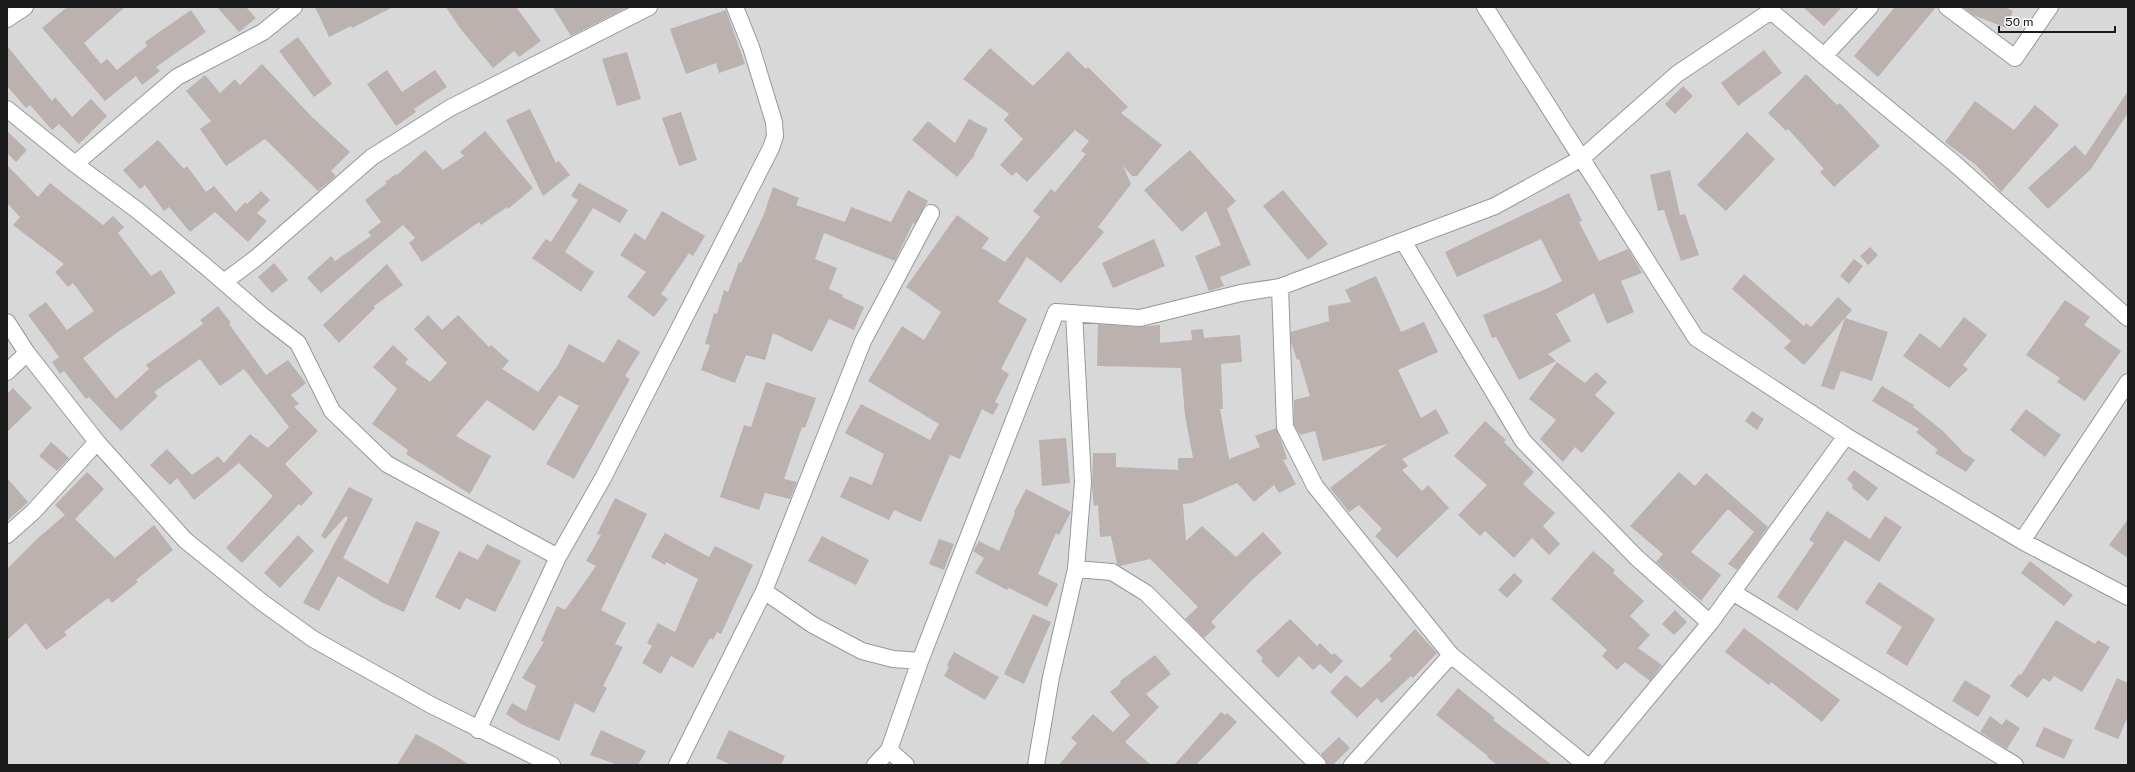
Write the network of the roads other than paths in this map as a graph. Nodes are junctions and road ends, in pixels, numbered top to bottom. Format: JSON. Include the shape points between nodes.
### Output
{"nodes":[{"id":1,"x":25,"y":7,"type":"edge"},
{"id":2,"x":294,"y":7,"type":"edge"},
{"id":3,"x":649,"y":7,"type":"edge"},
{"id":4,"x":735,"y":7,"type":"edge"},
{"id":5,"x":1485,"y":7,"type":"edge"},
{"id":6,"x":1870,"y":7,"type":"edge"},
{"id":7,"x":1947,"y":7,"type":"edge"},
{"id":8,"x":2050,"y":7,"type":"edge"},
{"id":9,"x":7,"y":19,"type":"edge"},
{"id":10,"x":1824,"y":56,"type":"junction"},
{"id":11,"x":7,"y":110,"type":"edge"},
{"id":12,"x":1582,"y":158,"type":"junction"},
{"id":13,"x":75,"y":164,"type":"junction"},
{"id":14,"x":931,"y":213,"type":"dead end"},
{"id":15,"x":1403,"y":241,"type":"junction"},
{"id":16,"x":224,"y":282,"type":"junction"},
{"id":17,"x":1280,"y":287,"type":"junction"},
{"id":18,"x":1074,"y":313,"type":"junction"},
{"id":19,"x":2128,"y":318,"type":"edge"},
{"id":20,"x":7,"y":322,"type":"edge"},
{"id":21,"x":27,"y":353,"type":"junction"},
{"id":22,"x":7,"y":372,"type":"edge"},
{"id":23,"x":2128,"y":382,"type":"edge"},
{"id":24,"x":1846,"y":436,"type":"junction"},
{"id":25,"x":97,"y":442,"type":"junction"},
{"id":26,"x":7,"y":535,"type":"edge"},
{"id":27,"x":2022,"y":541,"type":"junction"},
{"id":28,"x":558,"y":557,"type":"junction"},
{"id":29,"x":1076,"y":569,"type":"junction"},
{"id":30,"x":764,"y":591,"type":"junction"},
{"id":31,"x":1734,"y":593,"type":"junction"},
{"id":32,"x":2128,"y":597,"type":"edge"},
{"id":33,"x":1710,"y":623,"type":"junction"},
{"id":34,"x":1451,"y":655,"type":"junction"},
{"id":35,"x":920,"y":661,"type":"junction"},
{"id":36,"x":478,"y":730,"type":"junction"},
{"id":37,"x":889,"y":750,"type":"junction"},
{"id":38,"x":552,"y":765,"type":"edge"},
{"id":39,"x":677,"y":765,"type":"edge"},
{"id":40,"x":875,"y":765,"type":"edge"},
{"id":41,"x":906,"y":765,"type":"edge"},
{"id":42,"x":1036,"y":765,"type":"edge"},
{"id":43,"x":1318,"y":765,"type":"edge"},
{"id":44,"x":1352,"y":765,"type":"edge"},
{"id":45,"x":1586,"y":765,"type":"edge"},
{"id":46,"x":1592,"y":765,"type":"edge"},
{"id":47,"x":2015,"y":765,"type":"edge"}],
"edges":[{"from":1,"to":9,"type":"street"},
{"from":2,"to":13,"type":"street","via":[[263,32],[177,77]]},
{"from":3,"to":16,"type":"street","via":[[450,108],[372,157],[256,258]]},
{"from":4,"to":28,"type":"street","via":[[751,47],[774,122],[775,136],[603,478]]},
{"from":5,"to":12,"type":"street"},
{"from":6,"to":10,"type":"street"},
{"from":7,"to":8,"type":"street","via":[[2014,58]]},
{"from":10,"to":12,"type":"street","via":[[1771,11],[1677,74]]},
{"from":10,"to":19,"type":"street","via":[[1954,164]]},
{"from":11,"to":13,"type":"street"},
{"from":12,"to":15,"type":"street","via":[[1496,206]]},
{"from":12,"to":24,"type":"street","via":[[1696,338]]},
{"from":13,"to":16,"type":"street","via":[[137,210]]},
{"from":14,"to":30,"type":"street","via":[[863,341]]},
{"from":15,"to":17,"type":"street"},
{"from":15,"to":33,"type":"street","via":[[1523,441],[1637,558]]},
{"from":16,"to":28,"type":"street","via":[[298,343],[332,411],[387,464]]},
{"from":17,"to":18,"type":"street","via":[[1241,293],[1140,318]]},
{"from":17,"to":34,"type":"street","via":[[1285,427],[1315,486]]},
{"from":18,"to":29,"type":"street","via":[[1083,482]]},
{"from":18,"to":35,"type":"street","via":[[1056,312]]},
{"from":20,"to":21,"type":"street"},
{"from":21,"to":22,"type":"street"},
{"from":21,"to":25,"type":"street"},
{"from":23,"to":27,"type":"street"},
{"from":24,"to":27,"type":"street"},
{"from":24,"to":31,"type":"street"},
{"from":25,"to":26,"type":"street","via":[[33,512]]},
{"from":25,"to":36,"type":"street","via":[[185,540],[262,603],[313,639]]},
{"from":27,"to":32,"type":"street"},
{"from":28,"to":36,"type":"street"},
{"from":29,"to":42,"type":"street"},
{"from":29,"to":43,"type":"street","via":[[1112,572],[1146,593]]},
{"from":30,"to":35,"type":"street","via":[[813,625],[862,651],[893,659]]},
{"from":30,"to":39,"type":"street"},
{"from":31,"to":33,"type":"street"},
{"from":31,"to":47,"type":"street"},
{"from":33,"to":46,"type":"street"},
{"from":34,"to":44,"type":"street"},
{"from":34,"to":45,"type":"street"},
{"from":35,"to":37,"type":"street"},
{"from":36,"to":38,"type":"street"},
{"from":37,"to":40,"type":"street"},
{"from":37,"to":41,"type":"street"}]}
